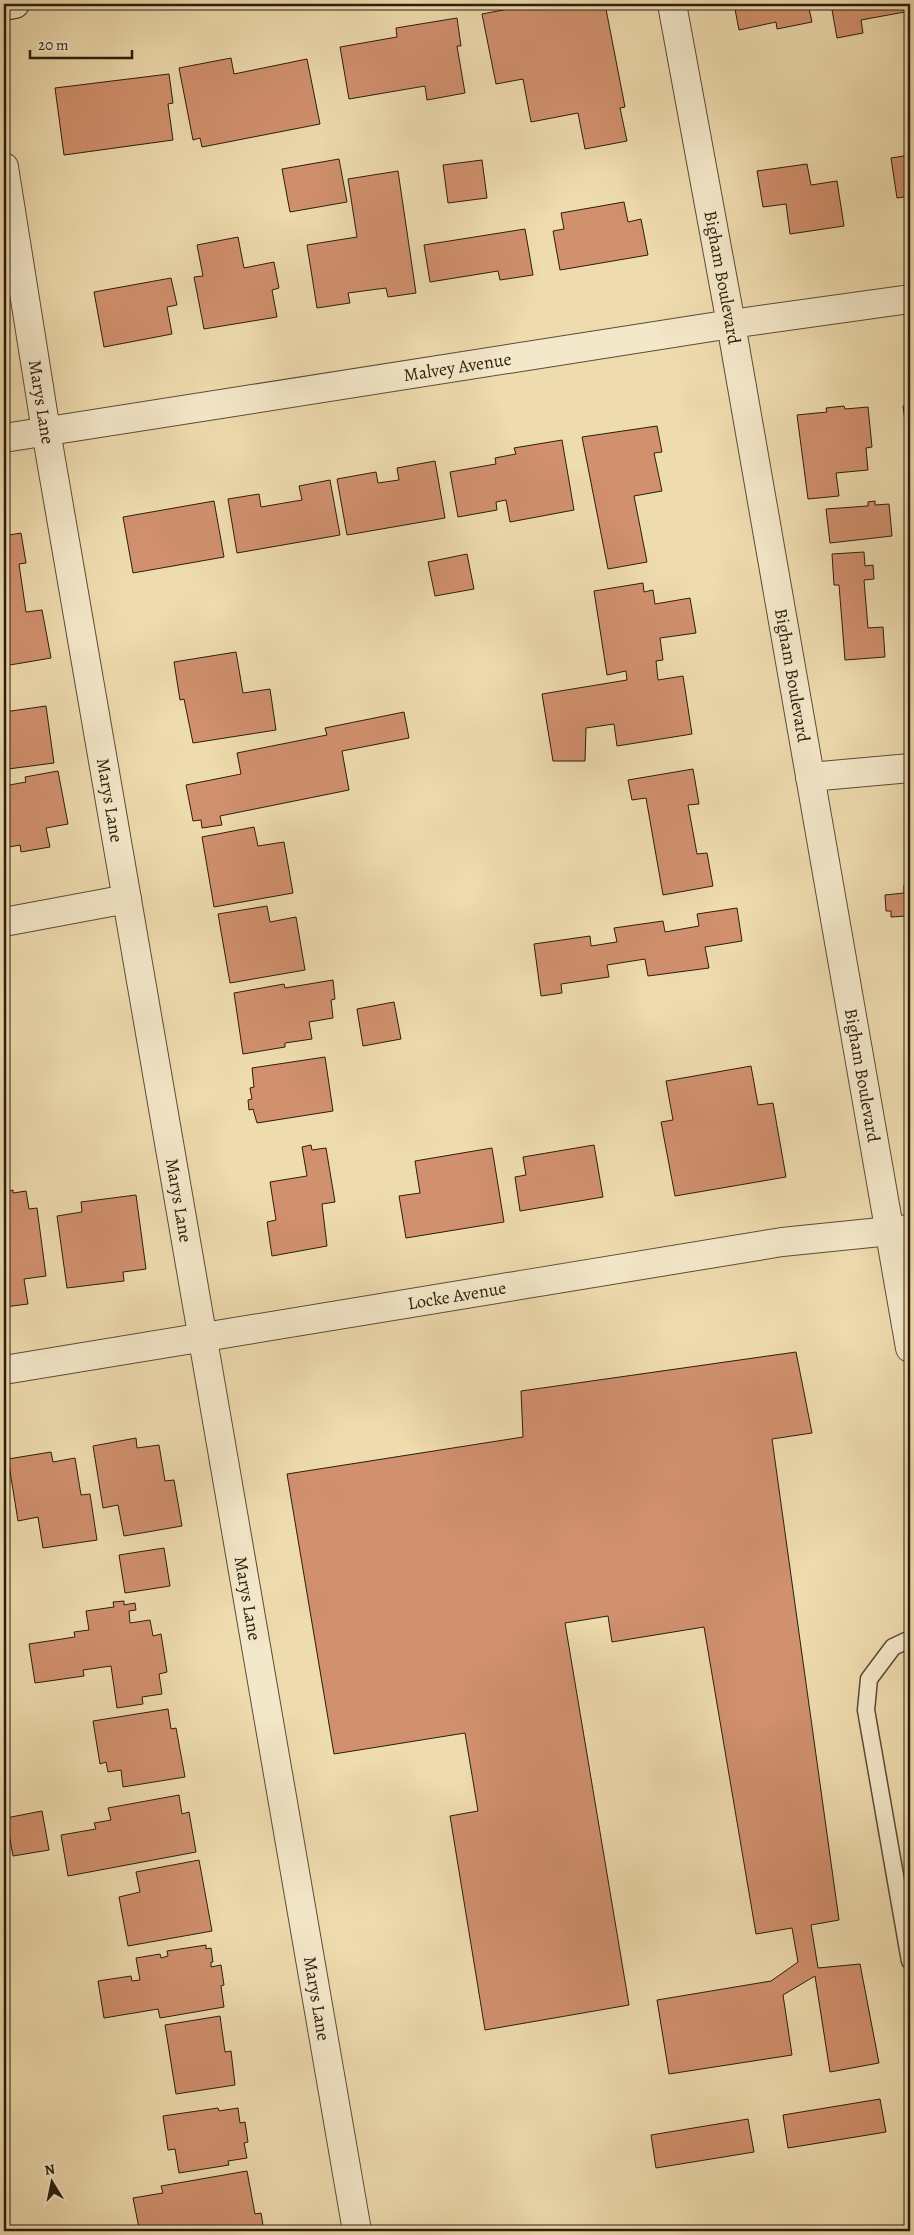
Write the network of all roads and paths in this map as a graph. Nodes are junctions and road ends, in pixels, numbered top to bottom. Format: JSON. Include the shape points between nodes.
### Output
{"nodes":[{"id":1,"x":15,"y":4,"type":"edge"},
{"id":2,"x":672,"y":4,"type":"edge"},
{"id":3,"x":4,"y":6,"type":"edge"},
{"id":4,"x":4,"y":167,"type":"edge"},
{"id":5,"x":910,"y":299,"type":"edge"},
{"id":6,"x":731,"y":324,"type":"junction"},
{"id":7,"x":46,"y":431,"type":"junction"},
{"id":8,"x":4,"y":438,"type":"edge"},
{"id":9,"x":910,"y":768,"type":"edge"},
{"id":10,"x":810,"y":777,"type":"junction"},
{"id":11,"x":127,"y":899,"type":"junction"},
{"id":12,"x":4,"y":922,"type":"edge"},
{"id":13,"x":900,"y":1230,"type":"edge"},
{"id":14,"x":203,"y":1336,"type":"junction"},
{"id":15,"x":910,"y":1348,"type":"edge"},
{"id":16,"x":4,"y":1370,"type":"edge"},
{"id":17,"x":910,"y":1639,"type":"edge"},
{"id":18,"x":910,"y":1961,"type":"edge"},
{"id":19,"x":357,"y":2231,"type":"edge"}],
"edges":[{"from":1,"to":3,"type":"street"},
{"from":2,"to":6,"type":"street","name":"Bigham Boulevard"},
{"from":4,"to":7,"type":"street","name":"Marys Lane"},
{"from":5,"to":6,"type":"street","name":"Malvey Avenue"},
{"from":6,"to":7,"type":"street","name":"Malvey Avenue"},
{"from":6,"to":10,"type":"street","name":"Bigham Boulevard"},
{"from":7,"to":8,"type":"street","name":"Malvey Avenue"},
{"from":7,"to":11,"type":"street","name":"Marys Lane"},
{"from":9,"to":10,"type":"street"},
{"from":10,"to":13,"type":"street","name":"Bigham Boulevard"},
{"from":11,"to":12,"type":"street"},
{"from":11,"to":14,"type":"street","name":"Marys Lane"},
{"from":13,"to":14,"type":"street","name":"Locke Avenue","via":[[782,1242]]},
{"from":13,"to":15,"type":"street","name":"Bigham Boulevard"},
{"from":14,"to":16,"type":"street","name":"Locke Avenue"},
{"from":14,"to":19,"type":"street","name":"Marys Lane"},
{"from":17,"to":18,"type":"lane","via":[[893,1647],[869,1679],[866,1710]]}]}
